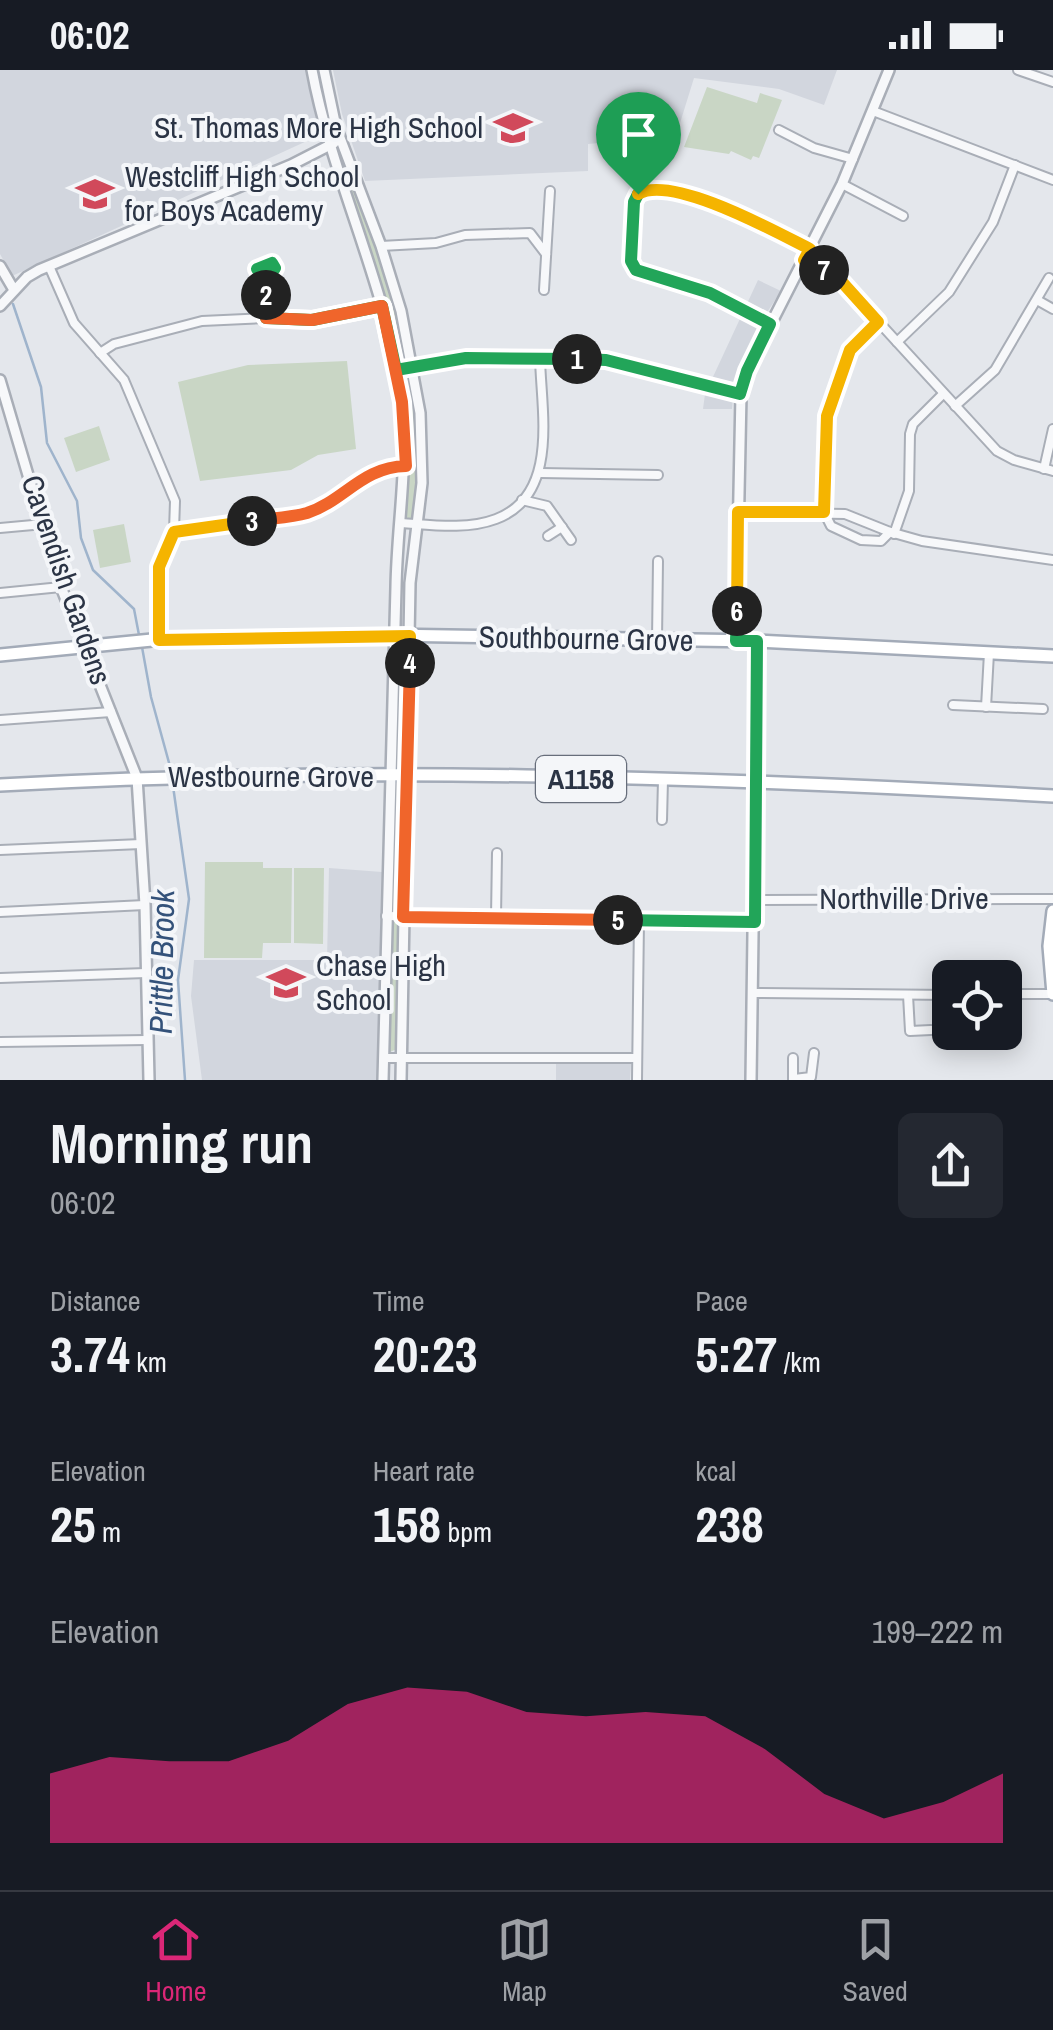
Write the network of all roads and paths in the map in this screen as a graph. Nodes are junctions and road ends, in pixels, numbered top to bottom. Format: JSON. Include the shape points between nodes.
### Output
{"nodes":[{"id":1,"x":312,"y":70,"type":"edge"},
{"id":2,"x":324,"y":70,"type":"edge"},
{"id":3,"x":888,"y":70,"type":"edge"},
{"id":4,"x":1018,"y":70,"type":"edge"},
{"id":5,"x":1053,"y":82,"type":"edge"},
{"id":6,"x":873,"y":111,"type":"junction"},
{"id":7,"x":779,"y":130,"type":"dead end"},
{"id":8,"x":341,"y":140,"type":"junction"},
{"id":9,"x":329,"y":146,"type":"junction"},
{"id":10,"x":853,"y":159,"type":"junction"},
{"id":11,"x":1015,"y":165,"type":"junction"},
{"id":12,"x":1053,"y":180,"type":"edge"},
{"id":13,"x":842,"y":184,"type":"junction"},
{"id":14,"x":550,"y":191,"type":"dead end"},
{"id":15,"x":903,"y":216,"type":"dead end"},
{"id":16,"x":548,"y":217,"type":"junction"},
{"id":17,"x":530,"y":233,"type":"junction"},
{"id":18,"x":382,"y":246,"type":"junction"},
{"id":19,"x":810,"y":249,"type":"junction"},
{"id":20,"x":546,"y":254,"type":"junction"},
{"id":21,"x":804,"y":260,"type":"junction"},
{"id":22,"x":0,"y":266,"type":"edge"},
{"id":23,"x":49,"y":266,"type":"junction"},
{"id":24,"x":1049,"y":278,"type":"dead end"},
{"id":25,"x":266,"y":281,"type":"dead end"},
{"id":26,"x":14,"y":290,"type":"junction"},
{"id":27,"x":544,"y":290,"type":"dead end"},
{"id":28,"x":1037,"y":300,"type":"junction"},
{"id":29,"x":0,"y":306,"type":"edge"},
{"id":30,"x":382,"y":306,"type":"junction"},
{"id":31,"x":1053,"y":309,"type":"edge"},
{"id":32,"x":266,"y":318,"type":"junction"},
{"id":33,"x":878,"y":322,"type":"junction"},
{"id":34,"x":770,"y":324,"type":"junction"},
{"id":35,"x":897,"y":342,"type":"junction"},
{"id":36,"x":100,"y":353,"type":"junction"},
{"id":37,"x":540,"y":358,"type":"junction"},
{"id":38,"x":413,"y":366,"type":"junction"},
{"id":39,"x":396,"y":370,"type":"junction"},
{"id":40,"x":0,"y":380,"type":"edge"},
{"id":41,"x":2,"y":394,"type":"edge"},
{"id":42,"x":740,"y":394,"type":"junction"},
{"id":43,"x":944,"y":394,"type":"junction"},
{"id":44,"x":955,"y":406,"type":"junction"},
{"id":45,"x":1053,"y":429,"type":"edge"},
{"id":46,"x":406,"y":466,"type":"junction"},
{"id":47,"x":1048,"y":470,"type":"edge"},
{"id":48,"x":540,"y":473,"type":"junction"},
{"id":49,"x":658,"y":475,"type":"dead end"},
{"id":50,"x":522,"y":500,"type":"junction"},
{"id":51,"x":738,"y":512,"type":"junction"},
{"id":52,"x":824,"y":512,"type":"junction"},
{"id":53,"x":402,"y":523,"type":"junction"},
{"id":54,"x":44,"y":524,"type":"junction"},
{"id":55,"x":418,"y":524,"type":"junction"},
{"id":56,"x":562,"y":527,"type":"junction"},
{"id":57,"x":0,"y":528,"type":"edge"},
{"id":58,"x":174,"y":532,"type":"junction"},
{"id":59,"x":892,"y":533,"type":"junction"},
{"id":60,"x":548,"y":536,"type":"dead end"},
{"id":61,"x":570,"y":540,"type":"dead end"},
{"id":62,"x":1053,"y":560,"type":"edge"},
{"id":63,"x":658,"y":561,"type":"dead end"},
{"id":64,"x":61,"y":587,"type":"junction"},
{"id":65,"x":0,"y":593,"type":"edge"},
{"id":66,"x":405,"y":636,"type":"junction"},
{"id":67,"x":657,"y":640,"type":"junction"},
{"id":68,"x":148,"y":641,"type":"junction"},
{"id":69,"x":736,"y":641,"type":"junction"},
{"id":70,"x":757,"y":641,"type":"junction"},
{"id":71,"x":85,"y":646,"type":"junction"},
{"id":72,"x":989,"y":653,"type":"junction"},
{"id":73,"x":0,"y":655,"type":"edge"},
{"id":74,"x":1053,"y":656,"type":"edge"},
{"id":75,"x":954,"y":705,"type":"dead end"},
{"id":76,"x":986,"y":706,"type":"junction"},
{"id":77,"x":1043,"y":709,"type":"dead end"},
{"id":78,"x":112,"y":712,"type":"junction"},
{"id":79,"x":0,"y":720,"type":"edge"},
{"id":80,"x":397,"y":776,"type":"junction"},
{"id":81,"x":137,"y":778,"type":"junction"},
{"id":82,"x":663,"y":780,"type":"junction"},
{"id":83,"x":755,"y":782,"type":"junction"},
{"id":84,"x":0,"y":785,"type":"edge"},
{"id":85,"x":1053,"y":796,"type":"edge"},
{"id":86,"x":662,"y":820,"type":"dead end"},
{"id":87,"x":141,"y":844,"type":"junction"},
{"id":88,"x":0,"y":850,"type":"edge"},
{"id":89,"x":497,"y":852,"type":"dead end"},
{"id":90,"x":1053,"y":899,"type":"edge"},
{"id":91,"x":756,"y":900,"type":"junction"},
{"id":92,"x":145,"y":905,"type":"junction"},
{"id":93,"x":1053,"y":911,"type":"edge"},
{"id":94,"x":0,"y":912,"type":"edge"},
{"id":95,"x":386,"y":916,"type":"junction"},
{"id":96,"x":403,"y":917,"type":"junction"},
{"id":97,"x":496,"y":917,"type":"junction"},
{"id":98,"x":639,"y":920,"type":"junction"},
{"id":99,"x":755,"y":922,"type":"junction"},
{"id":100,"x":146,"y":974,"type":"junction"},
{"id":101,"x":0,"y":978,"type":"edge"},
{"id":102,"x":754,"y":992,"type":"junction"},
{"id":103,"x":1022,"y":994,"type":"edge"},
{"id":104,"x":1053,"y":994,"type":"edge"},
{"id":105,"x":908,"y":995,"type":"junction"},
{"id":106,"x":932,"y":995,"type":"edge"},
{"id":107,"x":931,"y":1030,"type":"dead end"},
{"id":108,"x":147,"y":1040,"type":"junction"},
{"id":109,"x":0,"y":1042,"type":"edge"},
{"id":110,"x":814,"y":1053,"type":"dead end"},
{"id":111,"x":384,"y":1058,"type":"junction"},
{"id":112,"x":402,"y":1058,"type":"junction"},
{"id":113,"x":637,"y":1058,"type":"junction"},
{"id":114,"x":793,"y":1058,"type":"dead end"},
{"id":115,"x":149,"y":1080,"type":"edge"},
{"id":116,"x":383,"y":1080,"type":"edge"},
{"id":117,"x":401,"y":1080,"type":"edge"},
{"id":118,"x":637,"y":1080,"type":"edge"},
{"id":119,"x":751,"y":1080,"type":"edge"},
{"id":120,"x":794,"y":1080,"type":"edge"}],
"edges":[{"from":1,"to":9,"type":"street"},
{"from":2,"to":8,"type":"street"},
{"from":3,"to":6,"type":"street"},
{"from":4,"to":5,"type":"street"},
{"from":6,"to":10,"type":"street"},
{"from":6,"to":11,"type":"street"},
{"from":7,"to":10,"type":"street"},
{"from":8,"to":9,"type":"street"},
{"from":8,"to":18,"type":"street"},
{"from":9,"to":23,"type":"street"},
{"from":9,"to":30,"type":"street"},
{"from":10,"to":13,"type":"street"},
{"from":11,"to":12,"type":"street"},
{"from":11,"to":35,"type":"street","via":[[994,222],[949,292]]},
{"from":13,"to":15,"type":"street"},
{"from":13,"to":19,"type":"street"},
{"from":14,"to":16,"type":"street"},
{"from":16,"to":17,"type":"street"},
{"from":16,"to":20,"type":"street"},
{"from":17,"to":18,"type":"street"},
{"from":17,"to":20,"type":"street"},
{"from":18,"to":38,"type":"street"},
{"from":19,"to":21,"type":"street"},
{"from":19,"to":34,"type":"street","via":[[722,206],[664,190],[636,197],[636,270],[710,293]]},
{"from":20,"to":27,"type":"street"},
{"from":21,"to":33,"type":"street","via":[[842,282]]},
{"from":21,"to":34,"type":"street"},
{"from":22,"to":26,"type":"street"},
{"from":23,"to":26,"type":"street"},
{"from":23,"to":36,"type":"street","via":[[74,323]]},
{"from":24,"to":28,"type":"street"},
{"from":25,"to":32,"type":"street"},
{"from":26,"to":29,"type":"street"},
{"from":28,"to":31,"type":"street"},
{"from":28,"to":44,"type":"street","via":[[994,370]]},
{"from":30,"to":32,"type":"street","via":[[312,320]]},
{"from":30,"to":39,"type":"street"},
{"from":32,"to":36,"type":"street","via":[[202,321]]},
{"from":33,"to":35,"type":"street"},
{"from":33,"to":52,"type":"street","via":[[850,350],[827,416]]},
{"from":34,"to":42,"type":"street"},
{"from":35,"to":43,"type":"street"},
{"from":36,"to":58,"type":"street","via":[[124,380],[175,500]]},
{"from":37,"to":38,"type":"street"},
{"from":37,"to":42,"type":"street","via":[[606,360]]},
{"from":37,"to":48,"type":"street"},
{"from":38,"to":39,"type":"street"},
{"from":38,"to":55,"type":"street","via":[[422,453]]},
{"from":39,"to":46,"type":"street"},
{"from":40,"to":41,"type":"street","name":"Cavendish Gardens"},
{"from":41,"to":54,"type":"street","name":"Cavendish Gardens"},
{"from":42,"to":51,"type":"street"},
{"from":43,"to":44,"type":"street"},
{"from":43,"to":59,"type":"street","via":[[913,424],[909,491]]},
{"from":44,"to":47,"type":"street","via":[[998,451]]},
{"from":45,"to":47,"type":"street"},
{"from":46,"to":53,"type":"street"},
{"from":46,"to":58,"type":"street","via":[[359,479],[305,514]]},
{"from":48,"to":49,"type":"street"},
{"from":48,"to":50,"type":"street"},
{"from":50,"to":55,"type":"street","via":[[495,520]]},
{"from":50,"to":56,"type":"street","via":[[548,506]]},
{"from":51,"to":52,"type":"street"},
{"from":51,"to":69,"type":"street"},
{"from":52,"to":59,"type":"street"},
{"from":52,"to":59,"type":"street","via":[[831,526],[861,540],[881,542]]},
{"from":53,"to":55,"type":"street"},
{"from":53,"to":66,"type":"street","via":[[396,582]]},
{"from":54,"to":57,"type":"street"},
{"from":54,"to":64,"type":"street","name":"Cavendish Gardens"},
{"from":55,"to":66,"type":"street"},
{"from":56,"to":60,"type":"street"},
{"from":56,"to":61,"type":"street"},
{"from":58,"to":68,"type":"street","via":[[159,567]]},
{"from":59,"to":62,"type":"street"},
{"from":63,"to":67,"type":"street"},
{"from":64,"to":65,"type":"street"},
{"from":64,"to":71,"type":"street","name":"Cavendish Gardens"},
{"from":66,"to":67,"type":"main road","name":"Southbourne Grove"},
{"from":66,"to":68,"type":"main road","name":"Southbourne Grove"},
{"from":66,"to":80,"type":"street","via":[[408,728]]},
{"from":66,"to":80,"type":"street","via":[[393,694]]},
{"from":67,"to":69,"type":"main road","name":"Southbourne Grove"},
{"from":68,"to":71,"type":"main road","name":"Southbourne Grove"},
{"from":69,"to":70,"type":"main road","name":"Southbourne Grove"},
{"from":70,"to":72,"type":"main road","name":"Southbourne Grove"},
{"from":70,"to":83,"type":"street"},
{"from":71,"to":73,"type":"main road","name":"Southbourne Grove"},
{"from":71,"to":78,"type":"street","name":"Cavendish Gardens"},
{"from":72,"to":74,"type":"main road","name":"Southbourne Grove"},
{"from":72,"to":76,"type":"street"},
{"from":75,"to":76,"type":"street"},
{"from":76,"to":77,"type":"street"},
{"from":78,"to":79,"type":"street"},
{"from":78,"to":81,"type":"street","name":"Cavendish Gardens"},
{"from":80,"to":81,"type":"main road","name":"Westbourne Grove","number":"A1158"},
{"from":80,"to":82,"type":"main road","name":"Westbourne Grove","number":"A1158"},
{"from":80,"to":95,"type":"street"},
{"from":80,"to":96,"type":"street"},
{"from":81,"to":84,"type":"main road","name":"Westbourne Grove","number":"A1158"},
{"from":81,"to":87,"type":"street","name":"Cavendish Gardens"},
{"from":82,"to":83,"type":"main road","name":"Westbourne Grove","number":"A1158"},
{"from":82,"to":86,"type":"street"},
{"from":83,"to":85,"type":"main road","name":"Westbourne Grove","number":"A1158"},
{"from":83,"to":91,"type":"street"},
{"from":87,"to":88,"type":"street"},
{"from":87,"to":92,"type":"street","name":"Cavendish Gardens"},
{"from":89,"to":97,"type":"street"},
{"from":90,"to":91,"type":"street","name":"Northville Drive"},
{"from":91,"to":99,"type":"street"},
{"from":92,"to":94,"type":"street"},
{"from":92,"to":100,"type":"street","name":"Cavendish Gardens"},
{"from":93,"to":104,"type":"main road"},
{"from":95,"to":96,"type":"street"},
{"from":95,"to":111,"type":"street"},
{"from":96,"to":97,"type":"street"},
{"from":96,"to":112,"type":"street"},
{"from":97,"to":98,"type":"street"},
{"from":98,"to":99,"type":"street"},
{"from":98,"to":113,"type":"street"},
{"from":99,"to":102,"type":"street"},
{"from":100,"to":101,"type":"street"},
{"from":100,"to":108,"type":"street","name":"Cavendish Gardens"},
{"from":102,"to":105,"type":"street"},
{"from":102,"to":119,"type":"street"},
{"from":103,"to":104,"type":"street"},
{"from":105,"to":106,"type":"street"},
{"from":105,"to":107,"type":"street","via":[[910,1031]]},
{"from":108,"to":109,"type":"street"},
{"from":108,"to":115,"type":"street","name":"Cavendish Gardens"},
{"from":110,"to":120,"type":"street","via":[[811,1077]]},
{"from":111,"to":112,"type":"street"},
{"from":111,"to":116,"type":"street"},
{"from":112,"to":113,"type":"street"},
{"from":112,"to":117,"type":"street"},
{"from":113,"to":118,"type":"street"},
{"from":114,"to":120,"type":"street"}]}
